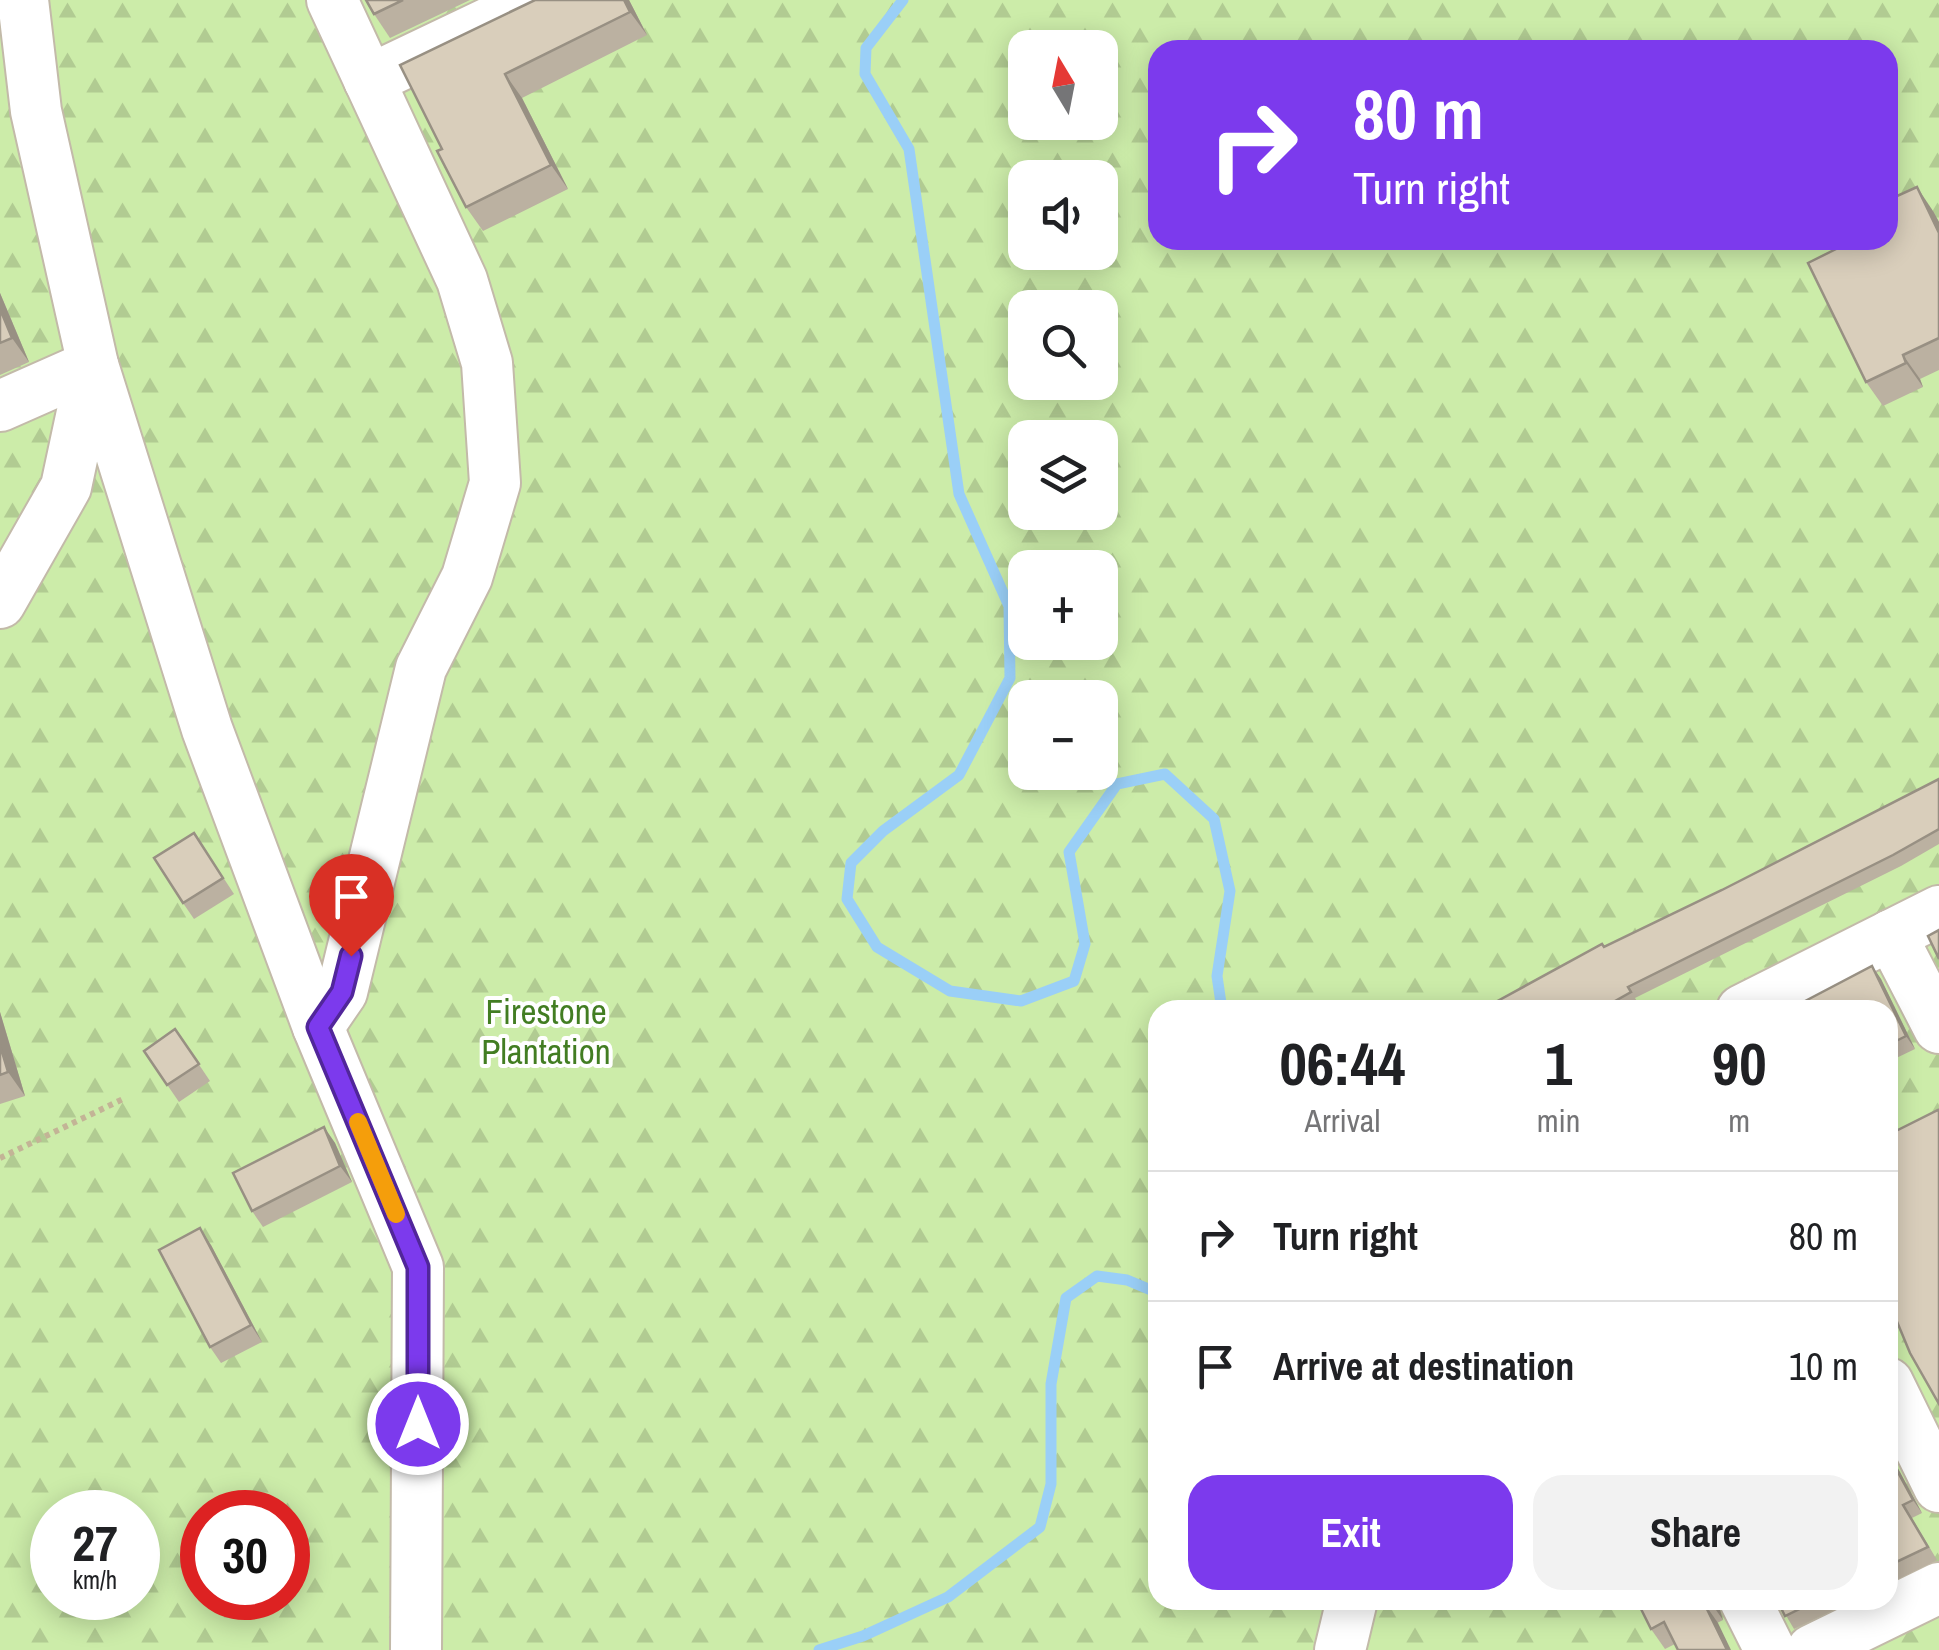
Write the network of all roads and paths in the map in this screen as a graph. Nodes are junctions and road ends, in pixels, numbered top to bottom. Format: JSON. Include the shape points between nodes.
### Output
{"nodes":[{"id":1,"x":23,"y":0,"type":"edge"},
{"id":2,"x":332,"y":0,"type":"edge"},
{"id":3,"x":537,"y":0,"type":"edge"},
{"id":4,"x":369,"y":80,"type":"junction"},
{"id":5,"x":92,"y":365,"type":"junction"},
{"id":6,"x":0,"y":406,"type":"edge"},
{"id":7,"x":0,"y":604,"type":"edge"},
{"id":8,"x":1939,"y":911,"type":"edge"},
{"id":9,"x":1892,"y":935,"type":"junction"},
{"id":10,"x":1762,"y":1000,"type":"edge"},
{"id":11,"x":318,"y":1027,"type":"junction"},
{"id":12,"x":1939,"y":1028,"type":"edge"},
{"id":13,"x":123,"y":1100,"type":"dead end"},
{"id":14,"x":0,"y":1158,"type":"edge"},
{"id":15,"x":1898,"y":1404,"type":"edge"},
{"id":16,"x":1939,"y":1486,"type":"edge"},
{"id":17,"x":1939,"y":1588,"type":"edge"},
{"id":18,"x":1350,"y":1610,"type":"edge"},
{"id":19,"x":1749,"y":1610,"type":"edge"},
{"id":20,"x":1850,"y":1639,"type":"edge"},
{"id":21,"x":416,"y":1650,"type":"edge"},
{"id":22,"x":1340,"y":1650,"type":"edge"},
{"id":23,"x":1770,"y":1650,"type":"edge"},
{"id":24,"x":1812,"y":1650,"type":"edge"}],
"edges":[{"from":1,"to":5,"type":"street","via":[[36,111]]},
{"from":2,"to":4,"type":"street"},
{"from":3,"to":4,"type":"street"},
{"from":4,"to":11,"type":"street","via":[[462,280],[487,362],[495,483],[467,577],[421,668],[342,992]]},
{"from":5,"to":6,"type":"street"},
{"from":5,"to":7,"type":"street","via":[[66,487]]},
{"from":5,"to":11,"type":"street","via":[[207,730]]},
{"from":8,"to":9,"type":"street"},
{"from":9,"to":10,"type":"street"},
{"from":9,"to":12,"type":"street"},
{"from":11,"to":21,"type":"street","via":[[418,1267]]},
{"from":13,"to":14,"type":"path"},
{"from":15,"to":16,"type":"street"},
{"from":17,"to":20,"type":"street"},
{"from":18,"to":22,"type":"street"},
{"from":19,"to":23,"type":"street"},
{"from":20,"to":24,"type":"street"}]}
